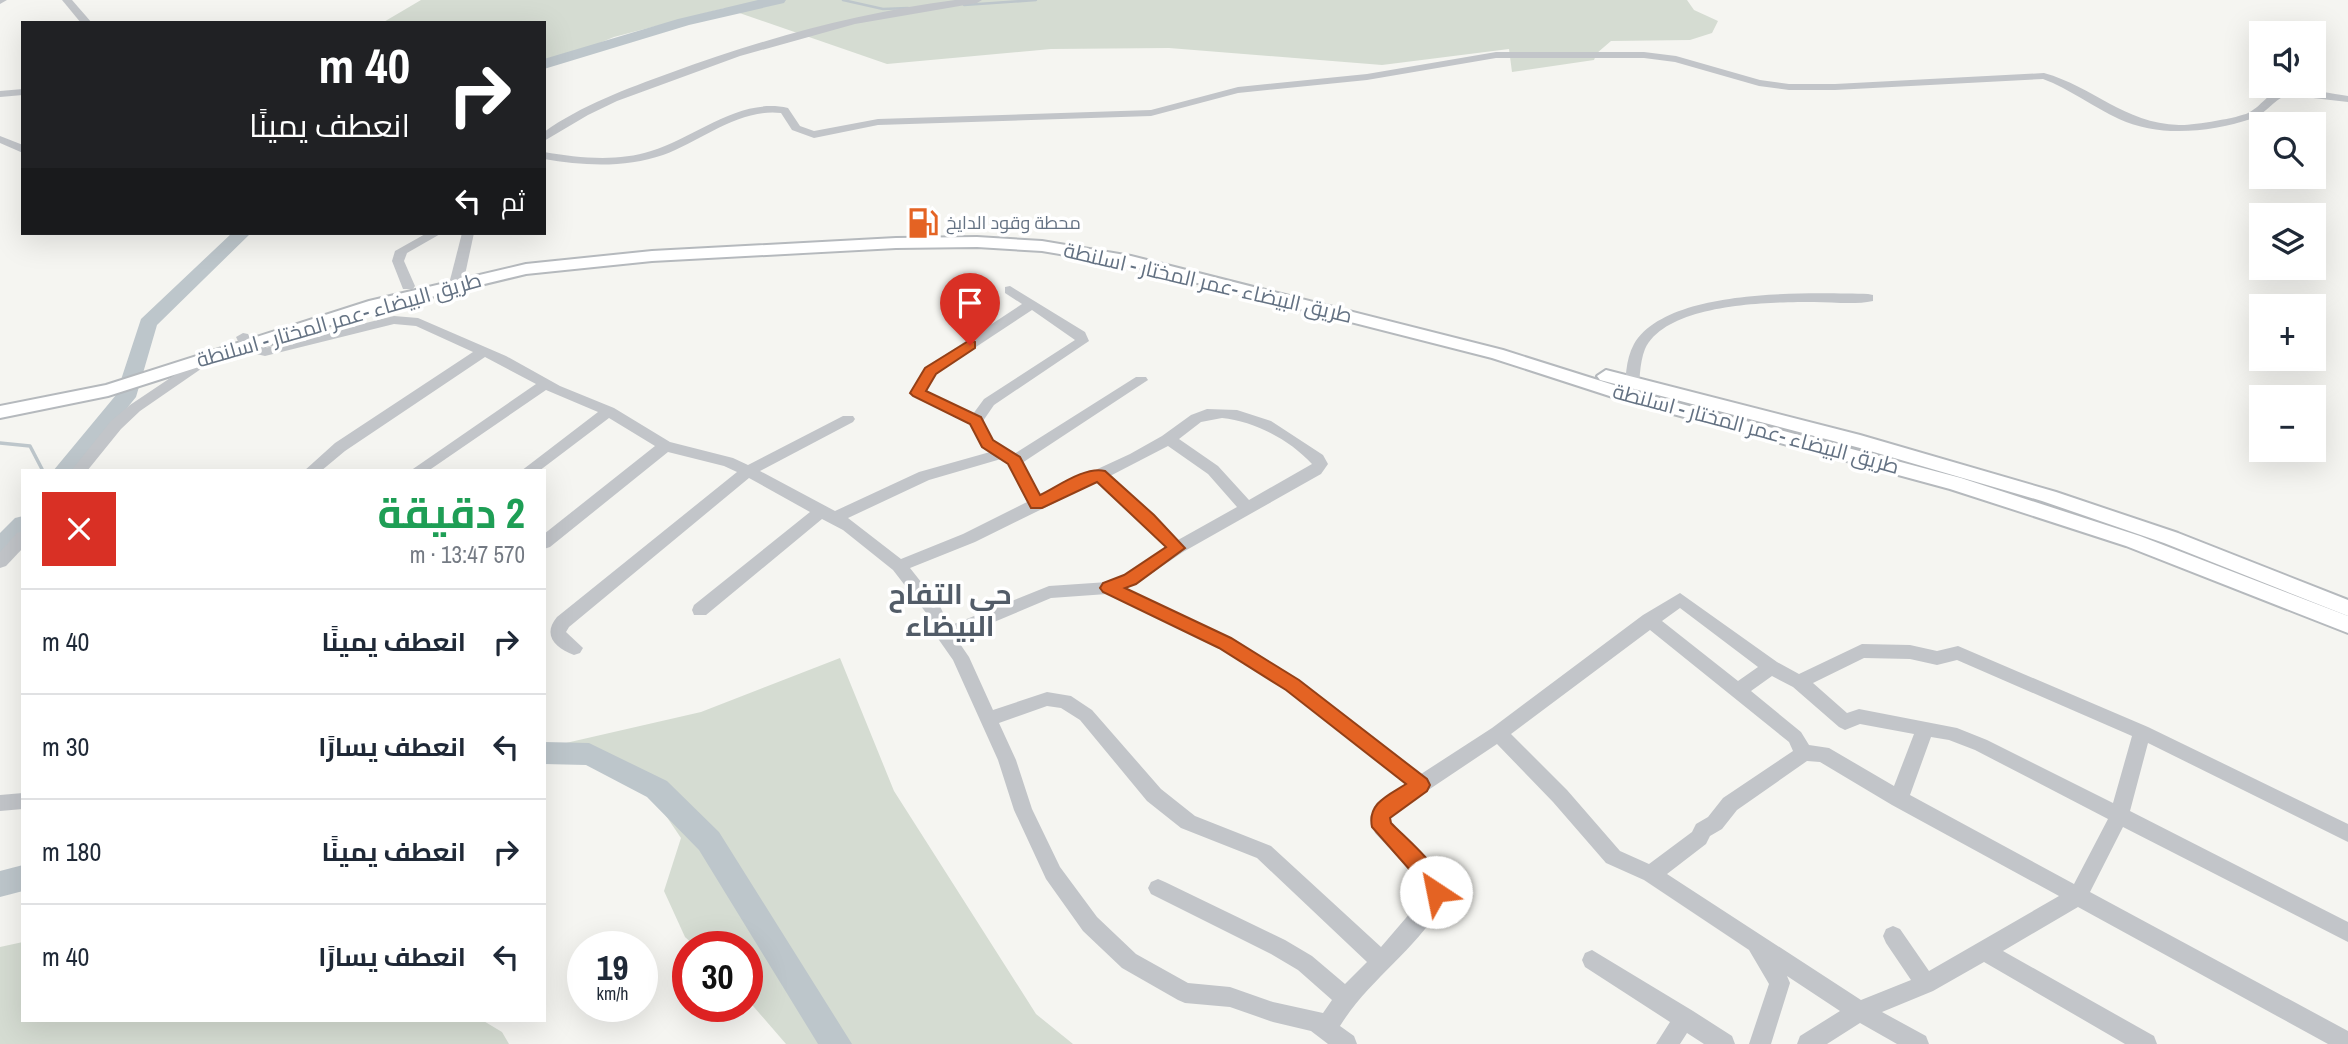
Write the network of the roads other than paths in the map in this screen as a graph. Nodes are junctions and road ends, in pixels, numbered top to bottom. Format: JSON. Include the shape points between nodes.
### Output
{"nodes":[{"id":1,"x":67,"y":0,"type":"edge"},
{"id":2,"x":977,"y":0,"type":"edge"},
{"id":3,"x":85,"y":21,"type":"edge"},
{"id":4,"x":21,"y":92,"type":"edge"},
{"id":5,"x":0,"y":94,"type":"edge"},
{"id":6,"x":2348,"y":99,"type":"edge"},
{"id":7,"x":546,"y":137,"type":"edge"},
{"id":8,"x":0,"y":139,"type":"edge"},
{"id":9,"x":21,"y":149,"type":"edge"},
{"id":10,"x":546,"y":155,"type":"edge"},
{"id":11,"x":432,"y":235,"type":"edge"},
{"id":12,"x":467,"y":235,"type":"edge"},
{"id":13,"x":456,"y":279,"type":"junction"},
{"id":14,"x":408,"y":286,"type":"junction"},
{"id":15,"x":1010,"y":290,"type":"dead end"},
{"id":16,"x":1868,"y":298,"type":"dead end"},
{"id":17,"x":1030,"y":305,"type":"junction"},
{"id":18,"x":244,"y":341,"type":"junction"},
{"id":19,"x":484,"y":351,"type":"junction"},
{"id":20,"x":205,"y":359,"type":"junction"},
{"id":21,"x":162,"y":367,"type":"junction"},
{"id":22,"x":1140,"y":380,"type":"dead end"},
{"id":23,"x":110,"y":384,"type":"junction"},
{"id":24,"x":546,"y":384,"type":"junction"},
{"id":25,"x":1633,"y":390,"type":"junction"},
{"id":26,"x":0,"y":400,"type":"edge"},
{"id":27,"x":609,"y":411,"type":"junction"},
{"id":28,"x":0,"y":412,"type":"edge"},
{"id":29,"x":848,"y":419,"type":"dead end"},
{"id":30,"x":976,"y":421,"type":"junction"},
{"id":31,"x":1168,"y":439,"type":"junction"},
{"id":32,"x":665,"y":446,"type":"junction"},
{"id":33,"x":1010,"y":457,"type":"junction"},
{"id":34,"x":80,"y":469,"type":"edge"},
{"id":35,"x":313,"y":469,"type":"edge"},
{"id":36,"x":420,"y":469,"type":"edge"},
{"id":37,"x":531,"y":469,"type":"edge"},
{"id":38,"x":748,"y":471,"type":"junction"},
{"id":39,"x":1099,"y":475,"type":"junction"},
{"id":40,"x":1036,"y":504,"type":"junction"},
{"id":41,"x":1247,"y":508,"type":"junction"},
{"id":42,"x":828,"y":515,"type":"junction"},
{"id":43,"x":21,"y":539,"type":"edge"},
{"id":44,"x":546,"y":541,"type":"edge"},
{"id":45,"x":1177,"y":548,"type":"junction"},
{"id":46,"x":0,"y":562,"type":"edge"},
{"id":47,"x":899,"y":566,"type":"junction"},
{"id":48,"x":1109,"y":588,"type":"junction"},
{"id":49,"x":2348,"y":608,"type":"edge"},
{"id":50,"x":700,"y":610,"type":"dead end"},
{"id":51,"x":1649,"y":620,"type":"junction"},
{"id":52,"x":2348,"y":625,"type":"edge"},
{"id":53,"x":945,"y":635,"type":"junction"},
{"id":54,"x":574,"y":648,"type":"dead end"},
{"id":55,"x":1771,"y":667,"type":"junction"},
{"id":56,"x":1799,"y":682,"type":"junction"},
{"id":57,"x":1738,"y":691,"type":"junction"},
{"id":58,"x":988,"y":719,"type":"junction"},
{"id":59,"x":1925,"y":728,"type":"junction"},
{"id":60,"x":2142,"y":732,"type":"junction"},
{"id":61,"x":1498,"y":733,"type":"junction"},
{"id":62,"x":1804,"y":753,"type":"junction"},
{"id":63,"x":1420,"y":785,"type":"junction"},
{"id":64,"x":1899,"y":799,"type":"junction"},
{"id":65,"x":21,"y":801,"type":"edge"},
{"id":66,"x":0,"y":803,"type":"edge"},
{"id":67,"x":2119,"y":816,"type":"junction"},
{"id":68,"x":2348,"y":833,"type":"edge"},
{"id":69,"x":1651,"y":874,"type":"junction"},
{"id":70,"x":1158,"y":888,"type":"dead end"},
{"id":71,"x":2077,"y":897,"type":"junction"},
{"id":72,"x":2348,"y":932,"type":"edge"},
{"id":73,"x":1893,"y":936,"type":"dead end"},
{"id":74,"x":1754,"y":942,"type":"junction"},
{"id":75,"x":1984,"y":951,"type":"junction"},
{"id":76,"x":1592,"y":960,"type":"dead end"},
{"id":77,"x":1382,"y":962,"type":"junction"},
{"id":78,"x":1926,"y":984,"type":"junction"},
{"id":79,"x":1345,"y":998,"type":"junction"},
{"id":80,"x":1859,"y":1012,"type":"junction"},
{"id":81,"x":1685,"y":1018,"type":"junction"},
{"id":82,"x":1326,"y":1029,"type":"junction"},
{"id":83,"x":2348,"y":1043,"type":"edge"},
{"id":84,"x":1346,"y":1044,"type":"edge"},
{"id":85,"x":1667,"y":1044,"type":"edge"},
{"id":86,"x":1724,"y":1044,"type":"edge"},
{"id":87,"x":1760,"y":1044,"type":"edge"},
{"id":88,"x":1808,"y":1044,"type":"edge"},
{"id":89,"x":1918,"y":1044,"type":"edge"},
{"id":90,"x":2146,"y":1044,"type":"edge"}],
"edges":[{"from":1,"to":3,"type":"street"},
{"from":2,"to":7,"type":"street","via":[[882,14],[748,47],[604,103]]},
{"from":4,"to":5,"type":"street"},
{"from":6,"to":10,"type":"street","via":[[2286,93],[2251,116],[2182,129],[2125,118],[2062,82],[2036,75],[1801,87],[1759,83],[1644,55],[1496,55],[1367,77],[1238,90],[1151,113],[860,123],[808,134],[797,129],[784,110],[769,108],[640,158]]},
{"from":8,"to":9,"type":"street"},
{"from":11,"to":14,"type":"street","via":[[401,251],[398,261]]},
{"from":12,"to":13,"type":"street"},
{"from":13,"to":14,"type":"main road","name":"طريق البيضاء -عمر المختار - اسلنطة"},
{"from":13,"to":18,"type":"main road","name":"طريق البيضاء -عمر المختار - اسلنطة"},
{"from":13,"to":25,"type":"main road","name":"طريق البيضاء -عمر المختار - اسلنطة","via":[[665,255],[939,241],[1042,246],[1215,281]]},
{"from":14,"to":18,"type":"main road","name":"طريق البيضاء -عمر المختار - اسلنطة"},
{"from":15,"to":17,"type":"street"},
{"from":16,"to":25,"type":"street","via":[[1758,299],[1713,305],[1684,315],[1642,341]]},
{"from":17,"to":30,"type":"street","via":[[1080,335],[1082,341],[989,402]]},
{"from":17,"to":30,"type":"street","via":[[930,371],[918,393]]},
{"from":18,"to":19,"type":"street","via":[[253,350],[273,351],[374,324],[408,320]]},
{"from":18,"to":20,"type":"main road","name":"طريق البيضاء -عمر المختار - اسلنطة"},
{"from":18,"to":21,"type":"main road","name":"طريق البيضاء -عمر المختار - اسلنطة"},
{"from":19,"to":24,"type":"street"},
{"from":19,"to":35,"type":"street"},
{"from":20,"to":21,"type":"main road","name":"طريق البيضاء -عمر المختار - اسلنطة"},
{"from":20,"to":34,"type":"street","via":[[135,408]]},
{"from":21,"to":23,"type":"main road","name":"طريق البيضاء -عمر المختار - اسلنطة"},
{"from":22,"to":33,"type":"street"},
{"from":23,"to":26,"type":"main road","name":"طريق البيضاء -عمر المختار - اسلنطة"},
{"from":23,"to":28,"type":"main road","name":"طريق البيضاء -عمر المختار - اسلنطة"},
{"from":24,"to":27,"type":"street"},
{"from":24,"to":36,"type":"street"},
{"from":25,"to":49,"type":"main road","name":"طريق البيضاء -عمر المختار - اسلنطة","via":[[1901,453],[2019,487],[2112,517]]},
{"from":25,"to":52,"type":"main road","name":"طريق البيضاء -عمر المختار - اسلنطة","via":[[2037,508]]},
{"from":27,"to":32,"type":"street"},
{"from":27,"to":37,"type":"street"},
{"from":29,"to":38,"type":"street"},
{"from":30,"to":33,"type":"street","via":[[987,443]]},
{"from":31,"to":39,"type":"street"},
{"from":31,"to":41,"type":"street","via":[[1213,471]]},
{"from":31,"to":41,"type":"street","via":[[1200,416],[1228,414],[1254,419],[1318,459],[1316,470]]},
{"from":32,"to":38,"type":"street"},
{"from":32,"to":44,"type":"street"},
{"from":33,"to":40,"type":"street"},
{"from":33,"to":42,"type":"street","via":[[924,476]]},
{"from":38,"to":42,"type":"street"},
{"from":38,"to":54,"type":"street","via":[[563,622],[557,635]]},
{"from":39,"to":40,"type":"street"},
{"from":39,"to":45,"type":"street"},
{"from":40,"to":47,"type":"street","via":[[970,538]]},
{"from":41,"to":45,"type":"street"},
{"from":42,"to":47,"type":"street"},
{"from":42,"to":50,"type":"street"},
{"from":43,"to":46,"type":"street"},
{"from":45,"to":48,"type":"street","via":[[1130,580]]},
{"from":47,"to":53,"type":"street","via":[[927,601]]},
{"from":48,"to":53,"type":"street","via":[[1049,592]]},
{"from":48,"to":63,"type":"street","via":[[1225,643],[1292,685]]},
{"from":51,"to":55,"type":"street","via":[[1680,599]]},
{"from":51,"to":57,"type":"street"},
{"from":51,"to":61,"type":"street"},
{"from":53,"to":58,"type":"street"},
{"from":55,"to":56,"type":"street"},
{"from":55,"to":57,"type":"street"},
{"from":56,"to":59,"type":"street","via":[[1845,722],[1859,716]]},
{"from":56,"to":60,"type":"street","via":[[1863,651],[1937,658],[1958,653]]},
{"from":57,"to":62,"type":"street","via":[[1795,737]]},
{"from":58,"to":77,"type":"street","via":[[1047,699],[1065,701],[1086,715],[1154,795],[1188,822],[1264,852]]},
{"from":58,"to":82,"type":"street","via":[[1023,810],[1054,873],[1090,924],[1129,961],[1185,993],[1230,997],[1316,1021]]},
{"from":59,"to":64,"type":"street"},
{"from":59,"to":67,"type":"street","via":[[1981,744]]},
{"from":60,"to":67,"type":"street"},
{"from":60,"to":68,"type":"street"},
{"from":61,"to":63,"type":"street"},
{"from":61,"to":69,"type":"street","via":[[1613,857]]},
{"from":62,"to":64,"type":"street","via":[[1823,754]]},
{"from":62,"to":69,"type":"street","via":[[1730,804],[1699,838]]},
{"from":63,"to":77,"type":"street","via":[[1383,810],[1380,818],[1382,827],[1435,883],[1436,892],[1433,902]]},
{"from":64,"to":71,"type":"street"},
{"from":65,"to":66,"type":"street"},
{"from":67,"to":71,"type":"street"},
{"from":67,"to":72,"type":"street"},
{"from":69,"to":74,"type":"street"},
{"from":70,"to":79,"type":"street","via":[[1278,947],[1305,963]]},
{"from":71,"to":75,"type":"street"},
{"from":71,"to":83,"type":"street"},
{"from":73,"to":78,"type":"street"},
{"from":74,"to":80,"type":"street"},
{"from":74,"to":87,"type":"street","via":[[1780,983]]},
{"from":75,"to":78,"type":"street"},
{"from":75,"to":90,"type":"street"},
{"from":76,"to":81,"type":"street"},
{"from":77,"to":79,"type":"street"},
{"from":78,"to":80,"type":"street"},
{"from":79,"to":82,"type":"street"},
{"from":80,"to":88,"type":"street"},
{"from":80,"to":89,"type":"street"},
{"from":81,"to":85,"type":"street"},
{"from":81,"to":86,"type":"street"},
{"from":82,"to":84,"type":"street"}]}
